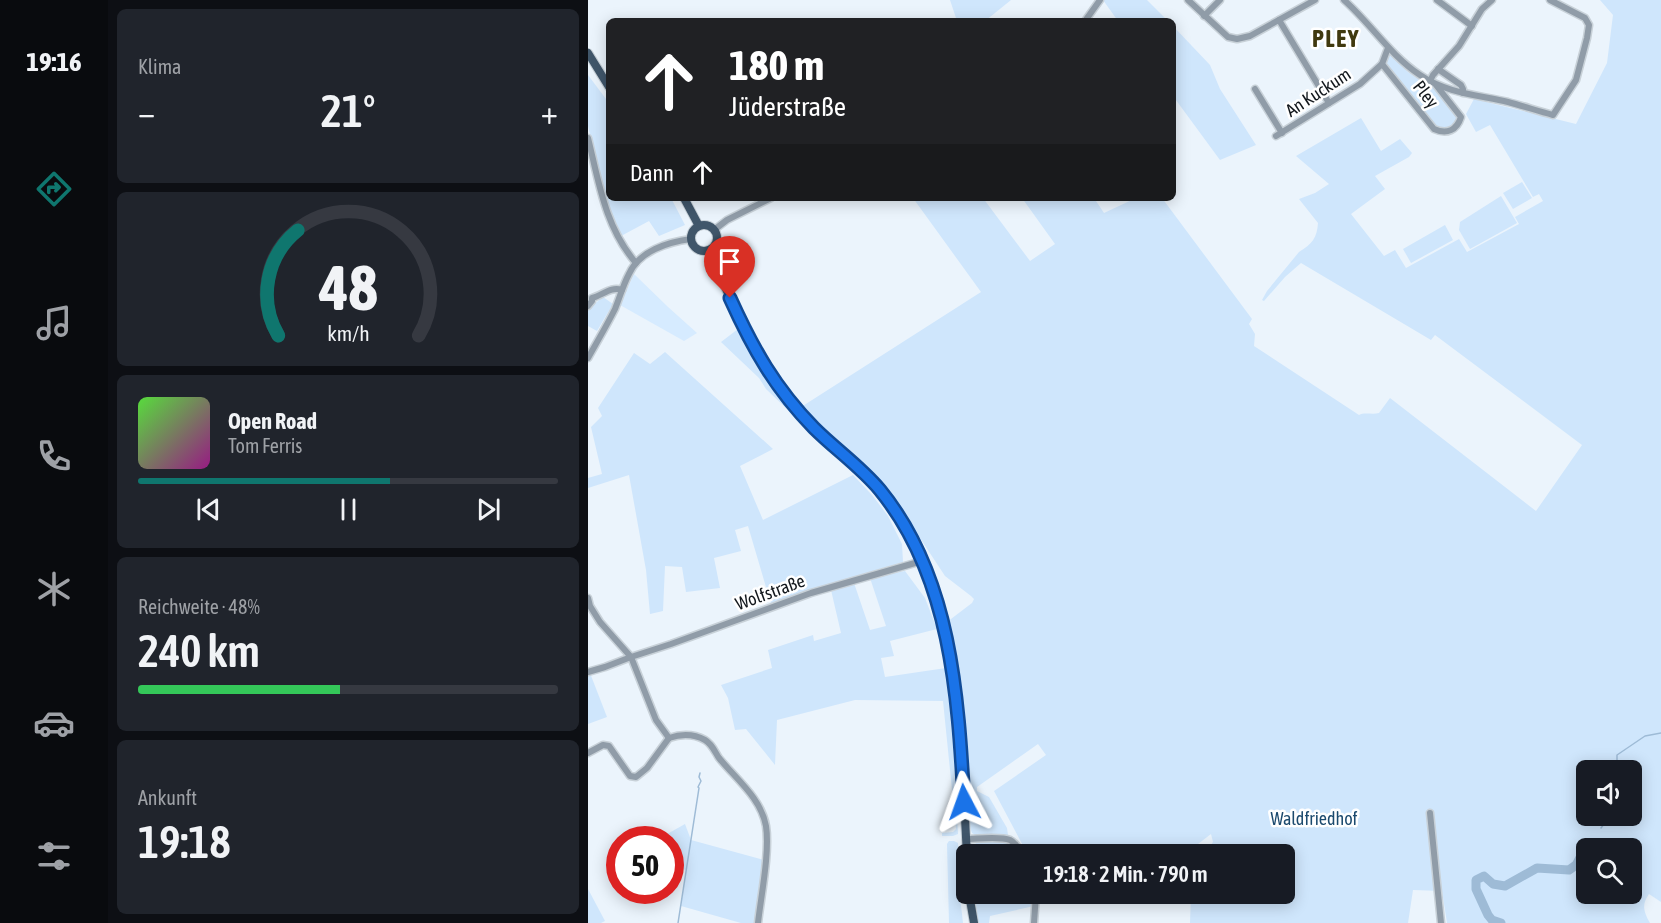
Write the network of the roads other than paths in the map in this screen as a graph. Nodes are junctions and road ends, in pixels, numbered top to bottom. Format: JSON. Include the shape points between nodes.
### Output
{"nodes":[{"id":1,"x":1100,"y":0,"type":"edge"},
{"id":2,"x":1188,"y":0,"type":"edge"},
{"id":3,"x":1220,"y":0,"type":"edge"},
{"id":4,"x":1315,"y":0,"type":"edge"},
{"id":5,"x":1437,"y":0,"type":"edge"},
{"id":6,"x":1492,"y":0,"type":"edge"},
{"id":7,"x":1550,"y":0,"type":"edge"},
{"id":8,"x":1347,"y":2,"type":"edge"},
{"id":9,"x":1204,"y":16,"type":"junction"},
{"id":10,"x":1087,"y":18,"type":"edge"},
{"id":11,"x":1279,"y":20,"type":"junction"},
{"id":12,"x":1472,"y":26,"type":"junction"},
{"id":13,"x":1388,"y":48,"type":"junction"},
{"id":14,"x":588,"y":53,"type":"edge"},
{"id":15,"x":1382,"y":64,"type":"junction"},
{"id":16,"x":1438,"y":69,"type":"junction"},
{"id":17,"x":606,"y":82,"type":"edge"},
{"id":18,"x":1433,"y":83,"type":"junction"},
{"id":19,"x":1255,"y":89,"type":"dead end"},
{"id":20,"x":1460,"y":92,"type":"junction"},
{"id":21,"x":1449,"y":101,"type":"junction"},
{"id":22,"x":1329,"y":103,"type":"junction"},
{"id":23,"x":588,"y":138,"type":"edge"},
{"id":24,"x":686,"y":201,"type":"edge"},
{"id":25,"x":765,"y":201,"type":"edge"},
{"id":26,"x":699,"y":226,"type":"junction"},
{"id":27,"x":714,"y":230,"type":"junction"},
{"id":28,"x":691,"y":239,"type":"junction"},
{"id":29,"x":709,"y":250,"type":"junction"},
{"id":30,"x":636,"y":263,"type":"junction"},
{"id":31,"x":622,"y":290,"type":"junction"},
{"id":32,"x":590,"y":298,"type":"edge"},
{"id":33,"x":588,"y":306,"type":"edge"},
{"id":34,"x":588,"y":358,"type":"edge"},
{"id":35,"x":922,"y":561,"type":"junction"},
{"id":36,"x":588,"y":598,"type":"edge"},
{"id":37,"x":631,"y":657,"type":"junction"},
{"id":38,"x":588,"y":672,"type":"edge"},
{"id":39,"x":669,"y":738,"type":"junction"},
{"id":40,"x":588,"y":753,"type":"edge"},
{"id":41,"x":1430,"y":813,"type":"dead end"},
{"id":42,"x":966,"y":839,"type":"junction"},
{"id":43,"x":966,"y":844,"type":"edge"},
{"id":44,"x":1015,"y":844,"type":"edge"},
{"id":45,"x":971,"y":904,"type":"edge"},
{"id":46,"x":1035,"y":904,"type":"edge"},
{"id":47,"x":758,"y":923,"type":"edge"},
{"id":48,"x":974,"y":923,"type":"edge"},
{"id":49,"x":1034,"y":923,"type":"edge"},
{"id":50,"x":1441,"y":923,"type":"edge"}],
"edges":[{"from":1,"to":10,"type":"street"},
{"from":2,"to":9,"type":"street"},
{"from":3,"to":9,"type":"street"},
{"from":4,"to":11,"type":"street"},
{"from":5,"to":12,"type":"street"},
{"from":6,"to":12,"type":"street"},
{"from":7,"to":20,"type":"street","name":"Pley","via":[[1585,18],[1589,25],[1576,80],[1553,115]]},
{"from":8,"to":13,"type":"street","name":"Pley"},
{"from":9,"to":11,"type":"street","via":[[1228,37],[1237,39]]},
{"from":11,"to":22,"type":"street"},
{"from":12,"to":16,"type":"street"},
{"from":13,"to":15,"type":"street","name":"An Kuckum"},
{"from":13,"to":18,"type":"street","name":"Pley"},
{"from":14,"to":17,"type":"main road"},
{"from":15,"to":21,"type":"street","name":"Pley","via":[[1434,129],[1446,132],[1458,126],[1461,117]]},
{"from":15,"to":22,"type":"street","name":"An Kuckum","via":[[1360,84]]},
{"from":16,"to":18,"type":"street"},
{"from":16,"to":20,"type":"street","name":"Pley","via":[[1461,85]]},
{"from":18,"to":20,"type":"street","name":"Pley"},
{"from":18,"to":21,"type":"street","name":"Pley"},
{"from":19,"to":22,"type":"street","name":"An Kuckum","via":[[1279,135]]},
{"from":20,"to":21,"type":"street","name":"Pley"},
{"from":23,"to":30,"type":"street","via":[[608,216]]},
{"from":24,"to":26,"type":"main road"},
{"from":25,"to":27,"type":"street"},
{"from":26,"to":27,"type":"main road","via":[[707,225]]},
{"from":26,"to":28,"type":"main road"},
{"from":27,"to":29,"type":"main road","via":[[716,241]]},
{"from":28,"to":29,"type":"main road","via":[[697,249]]},
{"from":28,"to":30,"type":"street","via":[[666,245]]},
{"from":29,"to":35,"type":"main road","via":[[771,377],[796,410],[879,488],[902,521]]},
{"from":30,"to":31,"type":"street"},
{"from":31,"to":32,"type":"street","via":[[613,289]]},
{"from":31,"to":34,"type":"street"},
{"from":32,"to":33,"type":"street"},
{"from":35,"to":37,"type":"street","name":"Wolfstraße","via":[[811,593]]},
{"from":35,"to":42,"type":"main road","via":[[953,670]]},
{"from":36,"to":37,"type":"street","via":[[600,622]]},
{"from":37,"to":38,"type":"street","name":"Wolfstraße"},
{"from":37,"to":39,"type":"street","via":[[656,720]]},
{"from":39,"to":40,"type":"street","via":[[636,777],[630,776],[609,746]]},
{"from":39,"to":47,"type":"street","via":[[692,735],[709,742],[758,804],[766,837]]},
{"from":41,"to":50,"type":"street"},
{"from":42,"to":43,"type":"main road"},
{"from":42,"to":44,"type":"street","via":[[1005,838]]},
{"from":45,"to":48,"type":"main road"},
{"from":46,"to":49,"type":"street"}]}
